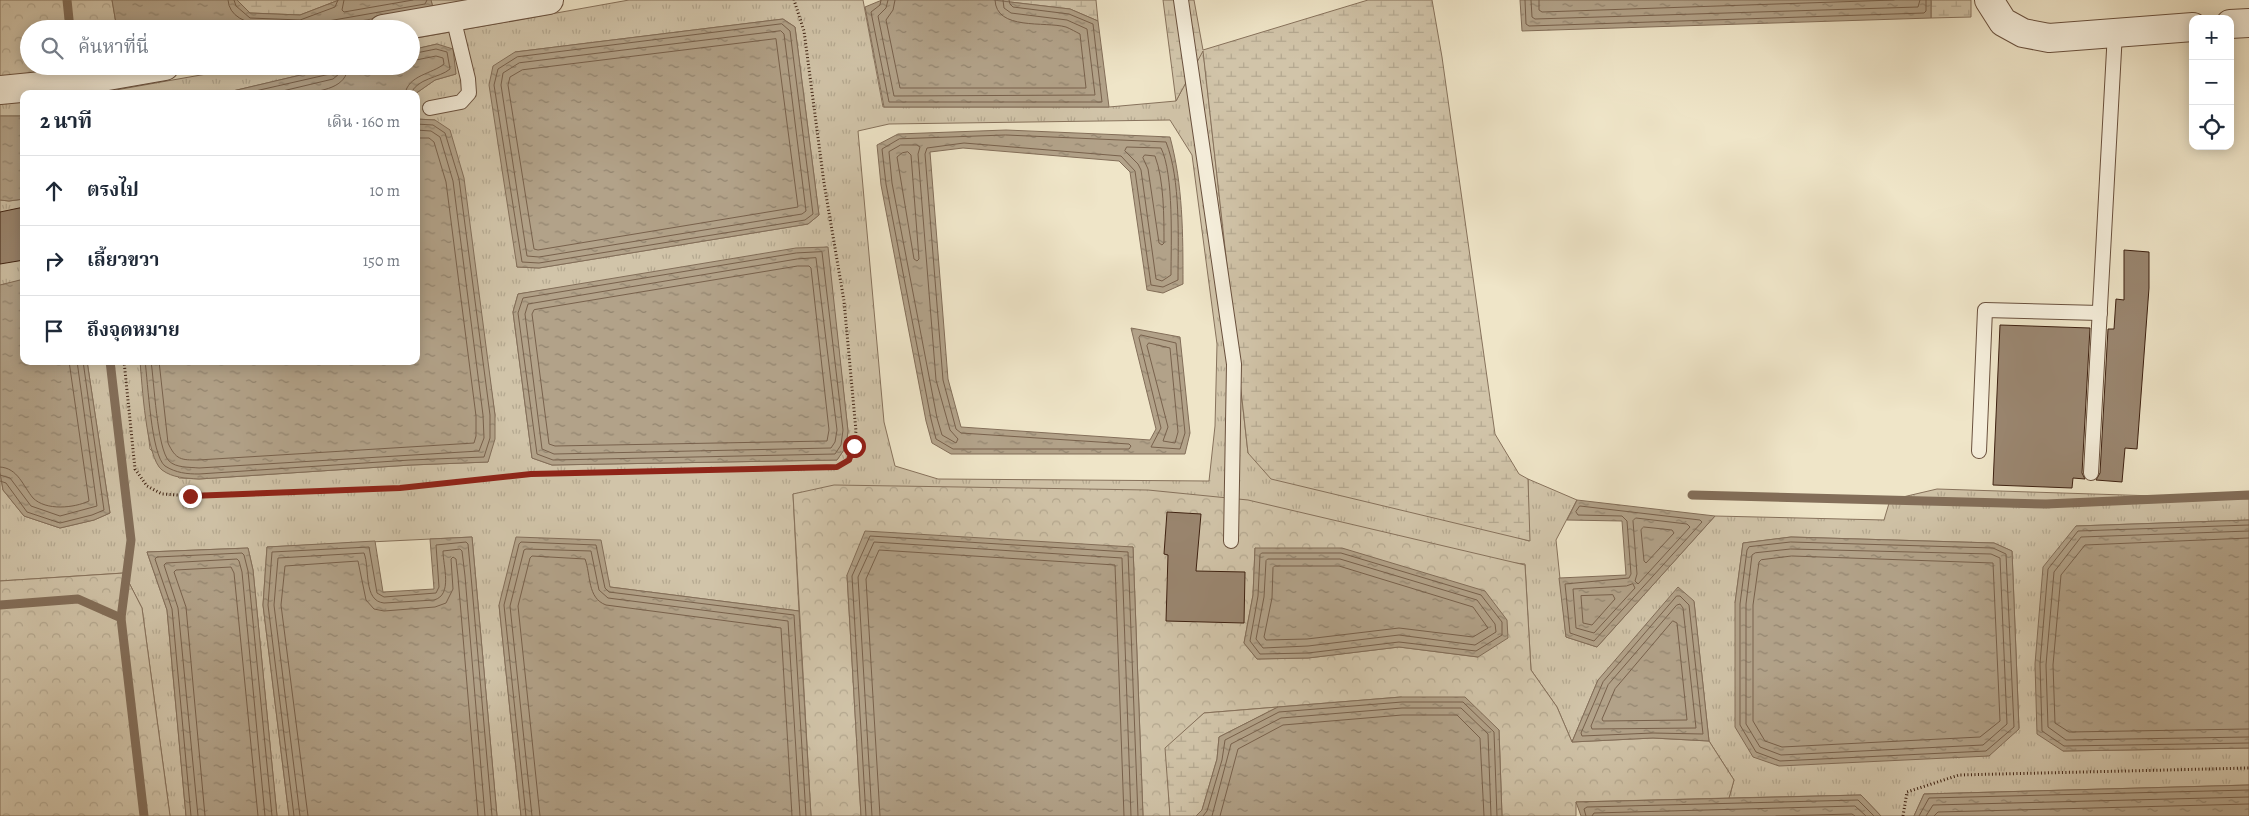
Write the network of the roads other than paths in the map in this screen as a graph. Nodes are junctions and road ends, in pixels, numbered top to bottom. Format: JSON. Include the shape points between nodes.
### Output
{"nodes":[{"id":1,"x":549,"y":0,"type":"edge"},
{"id":2,"x":1181,"y":0,"type":"edge"},
{"id":3,"x":1989,"y":0,"type":"edge"},
{"id":4,"x":454,"y":17,"type":"junction"},
{"id":5,"x":2249,"y":22,"type":"edge"},
{"id":6,"x":420,"y":23,"type":"edge"},
{"id":7,"x":2234,"y":24,"type":"edge"},
{"id":8,"x":2189,"y":26,"type":"edge"},
{"id":9,"x":2115,"y":32,"type":"junction"},
{"id":10,"x":114,"y":75,"type":"edge"},
{"id":11,"x":0,"y":90,"type":"edge"},
{"id":12,"x":430,"y":108,"type":"dead end"},
{"id":13,"x":2100,"y":313,"type":"junction"},
{"id":14,"x":1979,"y":451,"type":"dead end"},
{"id":15,"x":2091,"y":473,"type":"dead end"},
{"id":16,"x":1230,"y":541,"type":"dead end"}],
"edges":[{"from":1,"to":4,"type":"street"},
{"from":2,"to":16,"type":"lane","via":[[1234,364]]},
{"from":3,"to":9,"type":"street","via":[[2003,22],[2023,33],[2049,38]]},
{"from":4,"to":6,"type":"street"},
{"from":4,"to":12,"type":"lane","via":[[469,93],[461,102]]},
{"from":5,"to":7,"type":"street"},
{"from":8,"to":9,"type":"street"},
{"from":9,"to":13,"type":"lane"},
{"from":10,"to":11,"type":"street"},
{"from":13,"to":14,"type":"lane","via":[[1985,310]]},
{"from":13,"to":15,"type":"lane"}]}
